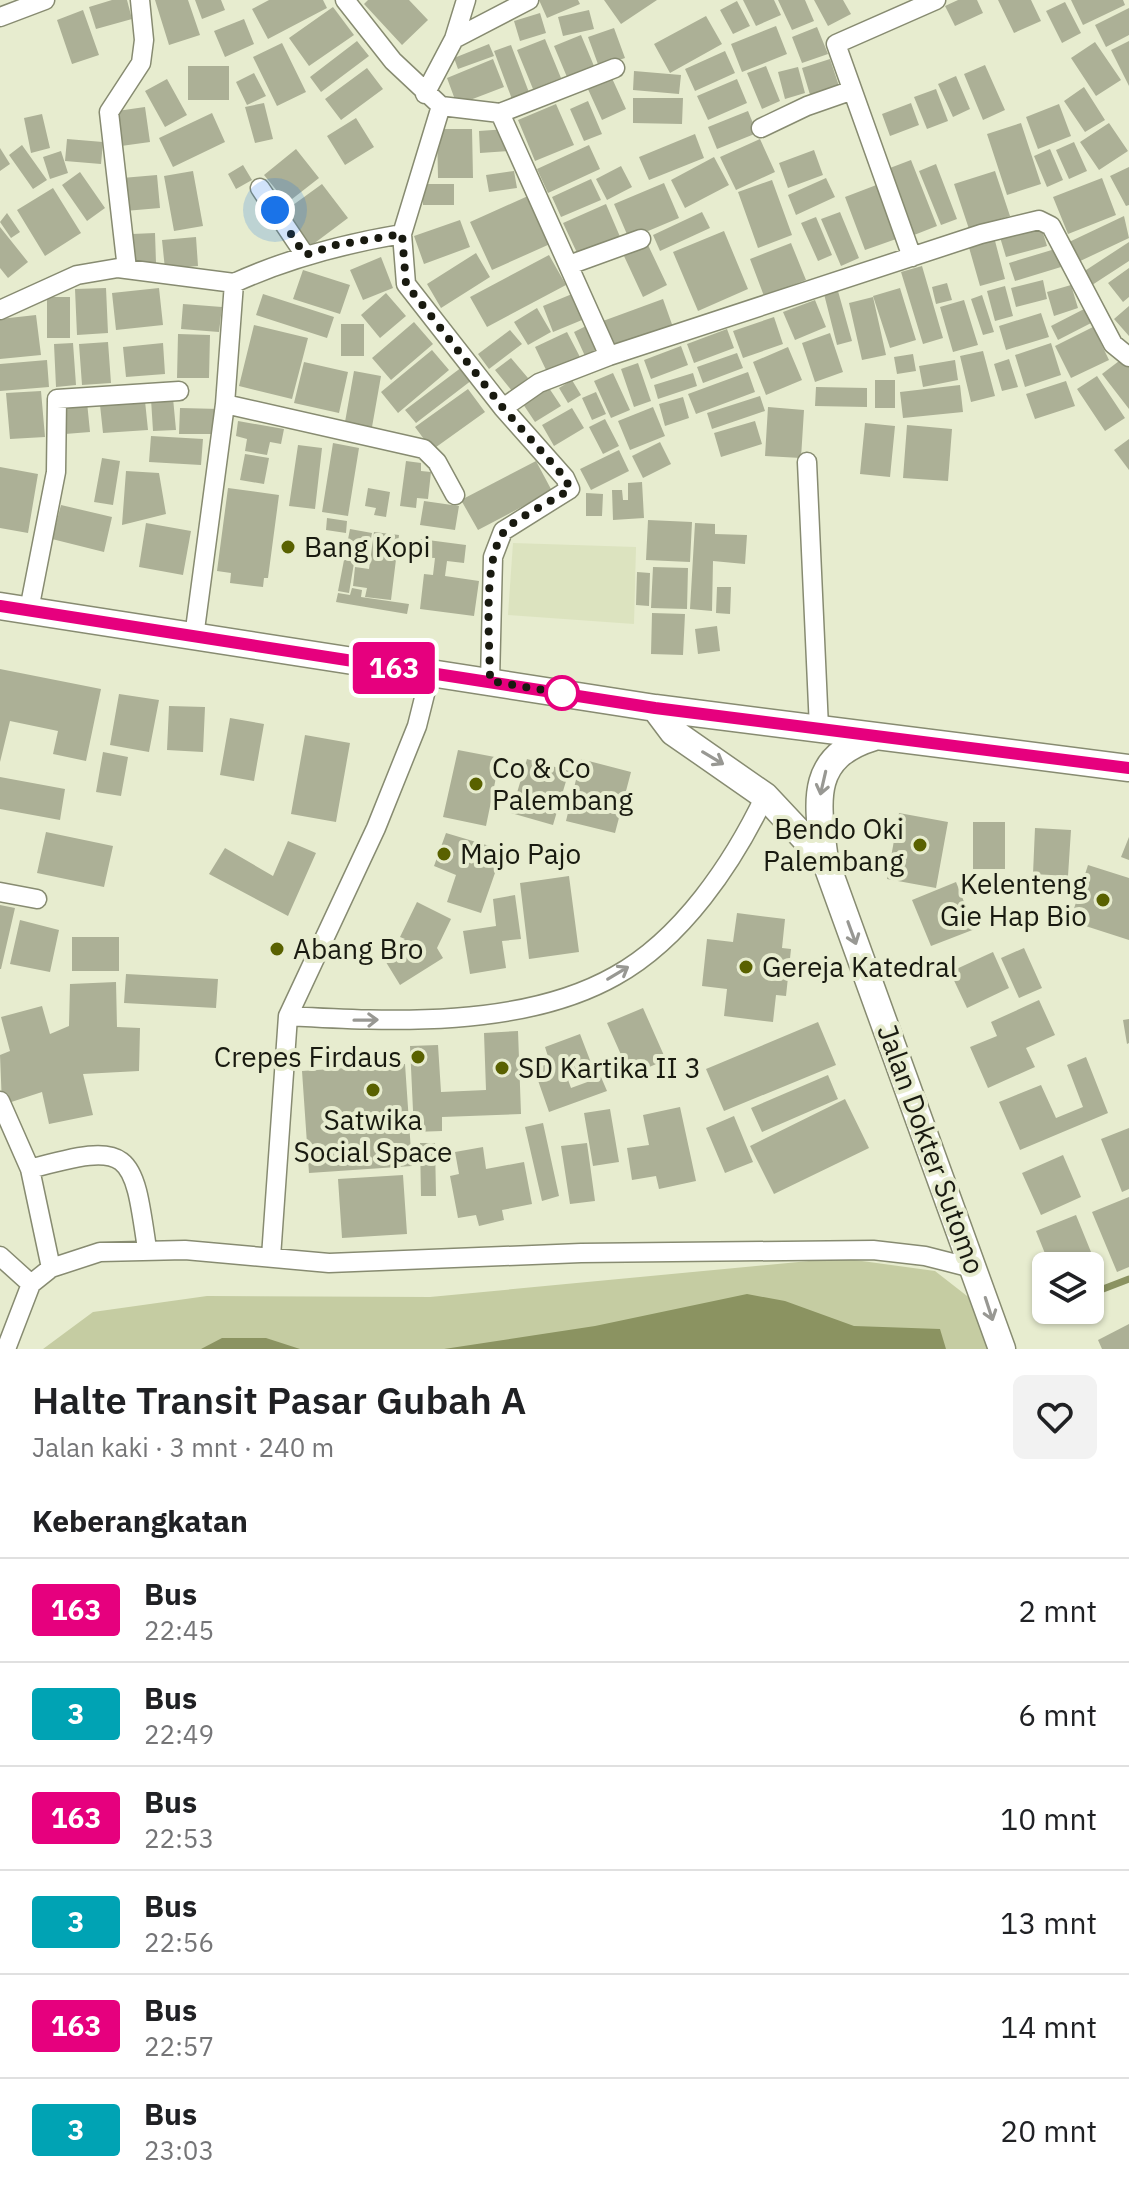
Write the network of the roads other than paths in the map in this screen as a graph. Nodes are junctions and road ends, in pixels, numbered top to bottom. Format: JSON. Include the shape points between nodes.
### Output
{"nodes":[{"id":1,"x":45,"y":0,"type":"edge"},
{"id":2,"x":140,"y":0,"type":"edge"},
{"id":3,"x":345,"y":0,"type":"edge"},
{"id":4,"x":466,"y":0,"type":"edge"},
{"id":5,"x":529,"y":0,"type":"edge"},
{"id":6,"x":936,"y":0,"type":"edge"},
{"id":7,"x":0,"y":17,"type":"edge"},
{"id":8,"x":454,"y":39,"type":"junction"},
{"id":9,"x":615,"y":68,"type":"dead end"},
{"id":10,"x":850,"y":91,"type":"junction"},
{"id":11,"x":425,"y":94,"type":"junction"},
{"id":12,"x":441,"y":106,"type":"junction"},
{"id":13,"x":500,"y":113,"type":"junction"},
{"id":14,"x":761,"y":128,"type":"dead end"},
{"id":15,"x":260,"y":188,"type":"dead end"},
{"id":16,"x":402,"y":234,"type":"junction"},
{"id":17,"x":641,"y":239,"type":"dead end"},
{"id":18,"x":305,"y":255,"type":"junction"},
{"id":19,"x":912,"y":257,"type":"junction"},
{"id":20,"x":569,"y":265,"type":"junction"},
{"id":21,"x":127,"y":269,"type":"junction"},
{"id":22,"x":234,"y":283,"type":"junction"},
{"id":23,"x":0,"y":310,"type":"edge"},
{"id":24,"x":609,"y":356,"type":"junction"},
{"id":25,"x":1129,"y":357,"type":"edge"},
{"id":26,"x":179,"y":391,"type":"dead end"},
{"id":27,"x":225,"y":404,"type":"junction"},
{"id":28,"x":503,"y":408,"type":"junction"},
{"id":29,"x":807,"y":462,"type":"dead end"},
{"id":30,"x":455,"y":495,"type":"dead end"},
{"id":31,"x":0,"y":606,"type":"edge"},
{"id":32,"x":29,"y":610,"type":"junction"},
{"id":33,"x":194,"y":637,"type":"junction"},
{"id":34,"x":430,"y":674,"type":"junction"},
{"id":35,"x":490,"y":681,"type":"junction"},
{"id":36,"x":655,"y":708,"type":"junction"},
{"id":37,"x":819,"y":728,"type":"junction"},
{"id":38,"x":878,"y":736,"type":"junction"},
{"id":39,"x":1129,"y":768,"type":"edge"},
{"id":40,"x":765,"y":796,"type":"junction"},
{"id":41,"x":825,"y":860,"type":"junction"},
{"id":42,"x":0,"y":892,"type":"edge"},
{"id":43,"x":37,"y":899,"type":"dead end"},
{"id":44,"x":288,"y":1016,"type":"junction"},
{"id":45,"x":0,"y":1101,"type":"edge"},
{"id":46,"x":30,"y":1169,"type":"junction"},
{"id":47,"x":147,"y":1249,"type":"junction"},
{"id":48,"x":0,"y":1256,"type":"edge"},
{"id":49,"x":271,"y":1257,"type":"junction"},
{"id":50,"x":51,"y":1268,"type":"junction"},
{"id":51,"x":976,"y":1269,"type":"junction"},
{"id":52,"x":31,"y":1284,"type":"junction"},
{"id":53,"x":6,"y":1349,"type":"edge"},
{"id":54,"x":1002,"y":1349,"type":"edge"}],
"edges":[{"from":1,"to":7,"type":"street"},
{"from":2,"to":21,"type":"street","via":[[141,63],[109,112]]},
{"from":3,"to":11,"type":"street"},
{"from":4,"to":8,"type":"street"},
{"from":5,"to":8,"type":"street"},
{"from":6,"to":10,"type":"street","via":[[838,41],[835,51]]},
{"from":8,"to":11,"type":"street"},
{"from":9,"to":13,"type":"street"},
{"from":10,"to":14,"type":"street"},
{"from":10,"to":19,"type":"street"},
{"from":11,"to":12,"type":"street"},
{"from":12,"to":13,"type":"street"},
{"from":12,"to":16,"type":"street"},
{"from":13,"to":20,"type":"street"},
{"from":15,"to":18,"type":"street"},
{"from":16,"to":18,"type":"street"},
{"from":16,"to":28,"type":"street","via":[[406,284]]},
{"from":17,"to":20,"type":"street"},
{"from":18,"to":22,"type":"street"},
{"from":19,"to":24,"type":"street"},
{"from":19,"to":25,"type":"street","via":[[981,234],[1039,220],[1047,223],[1113,344]]},
{"from":20,"to":24,"type":"street"},
{"from":21,"to":22,"type":"street"},
{"from":21,"to":23,"type":"street","via":[[77,275]]},
{"from":22,"to":27,"type":"street"},
{"from":24,"to":28,"type":"street","via":[[539,383]]},
{"from":26,"to":32,"type":"street","via":[[57,399],[56,472]]},
{"from":27,"to":30,"type":"street","via":[[424,449]]},
{"from":27,"to":33,"type":"street"},
{"from":28,"to":35,"type":"street","via":[[570,489],[503,531],[493,557]]},
{"from":29,"to":37,"type":"street"},
{"from":31,"to":32,"type":"main road"},
{"from":32,"to":33,"type":"main road"},
{"from":33,"to":34,"type":"main road"},
{"from":34,"to":35,"type":"main road"},
{"from":34,"to":44,"type":"street","via":[[417,726],[376,828]]},
{"from":35,"to":36,"type":"main road"},
{"from":36,"to":37,"type":"main road"},
{"from":36,"to":40,"type":"main road","one_way":true,"via":[[673,732]]},
{"from":37,"to":38,"type":"main road"},
{"from":38,"to":39,"type":"main road"},
{"from":38,"to":41,"type":"main road","one_way":true,"via":[[850,745],[827,768],[819,811]]},
{"from":40,"to":41,"type":"main road"},
{"from":44,"to":40,"type":"street","one_way":true,"via":[[458,1016],[536,1004],[590,988],[639,960],[675,926],[737,849]]},
{"from":41,"to":51,"type":"main road","name":"Jalan Dokter Sutomo","one_way":true},
{"from":42,"to":43,"type":"street"},
{"from":44,"to":49,"type":"street"},
{"from":45,"to":46,"type":"street"},
{"from":46,"to":47,"type":"street","via":[[108,1155],[127,1163],[135,1178]]},
{"from":46,"to":50,"type":"street"},
{"from":47,"to":49,"type":"street"},
{"from":47,"to":50,"type":"street","via":[[100,1252]]},
{"from":48,"to":52,"type":"street"},
{"from":49,"to":51,"type":"street","via":[[329,1263],[873,1250]]},
{"from":50,"to":52,"type":"street"},
{"from":51,"to":54,"type":"main road","name":"Jalan Dokter Sutomo","one_way":true},
{"from":52,"to":53,"type":"street"}]}
